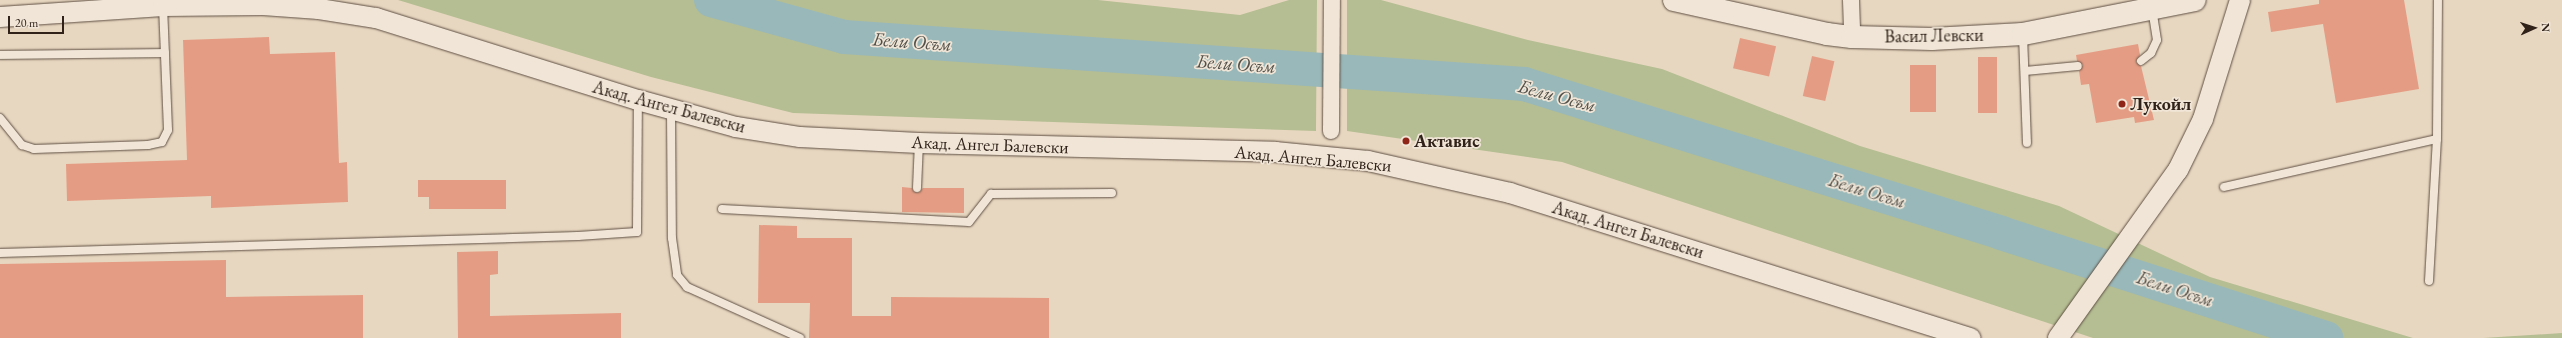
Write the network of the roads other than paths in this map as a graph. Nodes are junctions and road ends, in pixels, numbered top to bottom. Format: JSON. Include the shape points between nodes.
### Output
{"nodes":[{"id":1,"x":1332,"y":0,"type":"edge"},
{"id":2,"x":1674,"y":0,"type":"edge"},
{"id":3,"x":1851,"y":0,"type":"edge"},
{"id":4,"x":2195,"y":0,"type":"edge"},
{"id":5,"x":2240,"y":0,"type":"edge"},
{"id":6,"x":2438,"y":0,"type":"edge"},
{"id":7,"x":163,"y":6,"type":"junction"},
{"id":8,"x":2152,"y":9,"type":"junction"},
{"id":9,"x":0,"y":17,"type":"edge"},
{"id":10,"x":2023,"y":34,"type":"junction"},
{"id":11,"x":1852,"y":37,"type":"junction"},
{"id":12,"x":164,"y":53,"type":"junction"},
{"id":13,"x":0,"y":56,"type":"edge"},
{"id":14,"x":2141,"y":62,"type":"dead end"},
{"id":15,"x":2078,"y":66,"type":"dead end"},
{"id":16,"x":2025,"y":70,"type":"junction"},
{"id":17,"x":638,"y":100,"type":"junction"},
{"id":18,"x":671,"y":109,"type":"junction"},
{"id":19,"x":0,"y":118,"type":"edge"},
{"id":20,"x":1331,"y":131,"type":"dead end"},
{"id":21,"x":2437,"y":139,"type":"junction"},
{"id":22,"x":919,"y":143,"type":"junction"},
{"id":23,"x":2027,"y":143,"type":"dead end"},
{"id":24,"x":2224,"y":187,"type":"dead end"},
{"id":25,"x":917,"y":188,"type":"dead end"},
{"id":26,"x":1112,"y":193,"type":"dead end"},
{"id":27,"x":722,"y":209,"type":"dead end"},
{"id":28,"x":916,"y":212,"type":"dead end"},
{"id":29,"x":915,"y":221,"type":"junction"},
{"id":30,"x":0,"y":253,"type":"edge"},
{"id":31,"x":2429,"y":282,"type":"dead end"},
{"id":32,"x":2059,"y":337,"type":"edge"},
{"id":33,"x":800,"y":338,"type":"edge"},
{"id":34,"x":1971,"y":338,"type":"edge"}],
"edges":[{"from":1,"to":20,"type":"street"},
{"from":2,"to":11,"type":"main road","name":"Васил Левски"},
{"from":3,"to":11,"type":"street"},
{"from":4,"to":8,"type":"main road","name":"Васил Левски"},
{"from":5,"to":32,"type":"street","via":[[2214,85],[2194,138],[2178,170]]},
{"from":6,"to":21,"type":"lane"},
{"from":7,"to":9,"type":"street","name":"Акад. Ангел Балевски"},
{"from":7,"to":12,"type":"lane"},
{"from":7,"to":17,"type":"street","name":"Акад. Ангел Балевски","via":[[263,5],[319,9],[376,18]]},
{"from":8,"to":10,"type":"main road","name":"Васил Левски"},
{"from":8,"to":14,"type":"lane","via":[[2157,40],[2151,53]]},
{"from":10,"to":11,"type":"main road","name":"Васил Левски","via":[[1932,39]]},
{"from":10,"to":16,"type":"lane"},
{"from":12,"to":13,"type":"lane"},
{"from":12,"to":19,"type":"lane","via":[[168,130],[162,142],[148,145],[34,149],[22,144]]},
{"from":15,"to":16,"type":"lane"},
{"from":16,"to":23,"type":"lane"},
{"from":17,"to":18,"type":"street","name":"Акад. Ангел Балевски"},
{"from":17,"to":30,"type":"lane","via":[[638,232],[570,237]]},
{"from":18,"to":22,"type":"street","name":"Акад. Ангел Балевски","via":[[736,127],[800,137]]},
{"from":18,"to":33,"type":"lane","via":[[672,238],[677,275],[686,287]]},
{"from":21,"to":24,"type":"lane"},
{"from":21,"to":31,"type":"lane"},
{"from":22,"to":25,"type":"lane"},
{"from":22,"to":34,"type":"street","name":"Акад. Ангел Балевски","via":[[1275,152],[1368,161],[1510,193]]},
{"from":26,"to":29,"type":"lane","via":[[992,194],[969,222]]},
{"from":27,"to":29,"type":"lane"},
{"from":28,"to":29,"type":"lane"}]}
